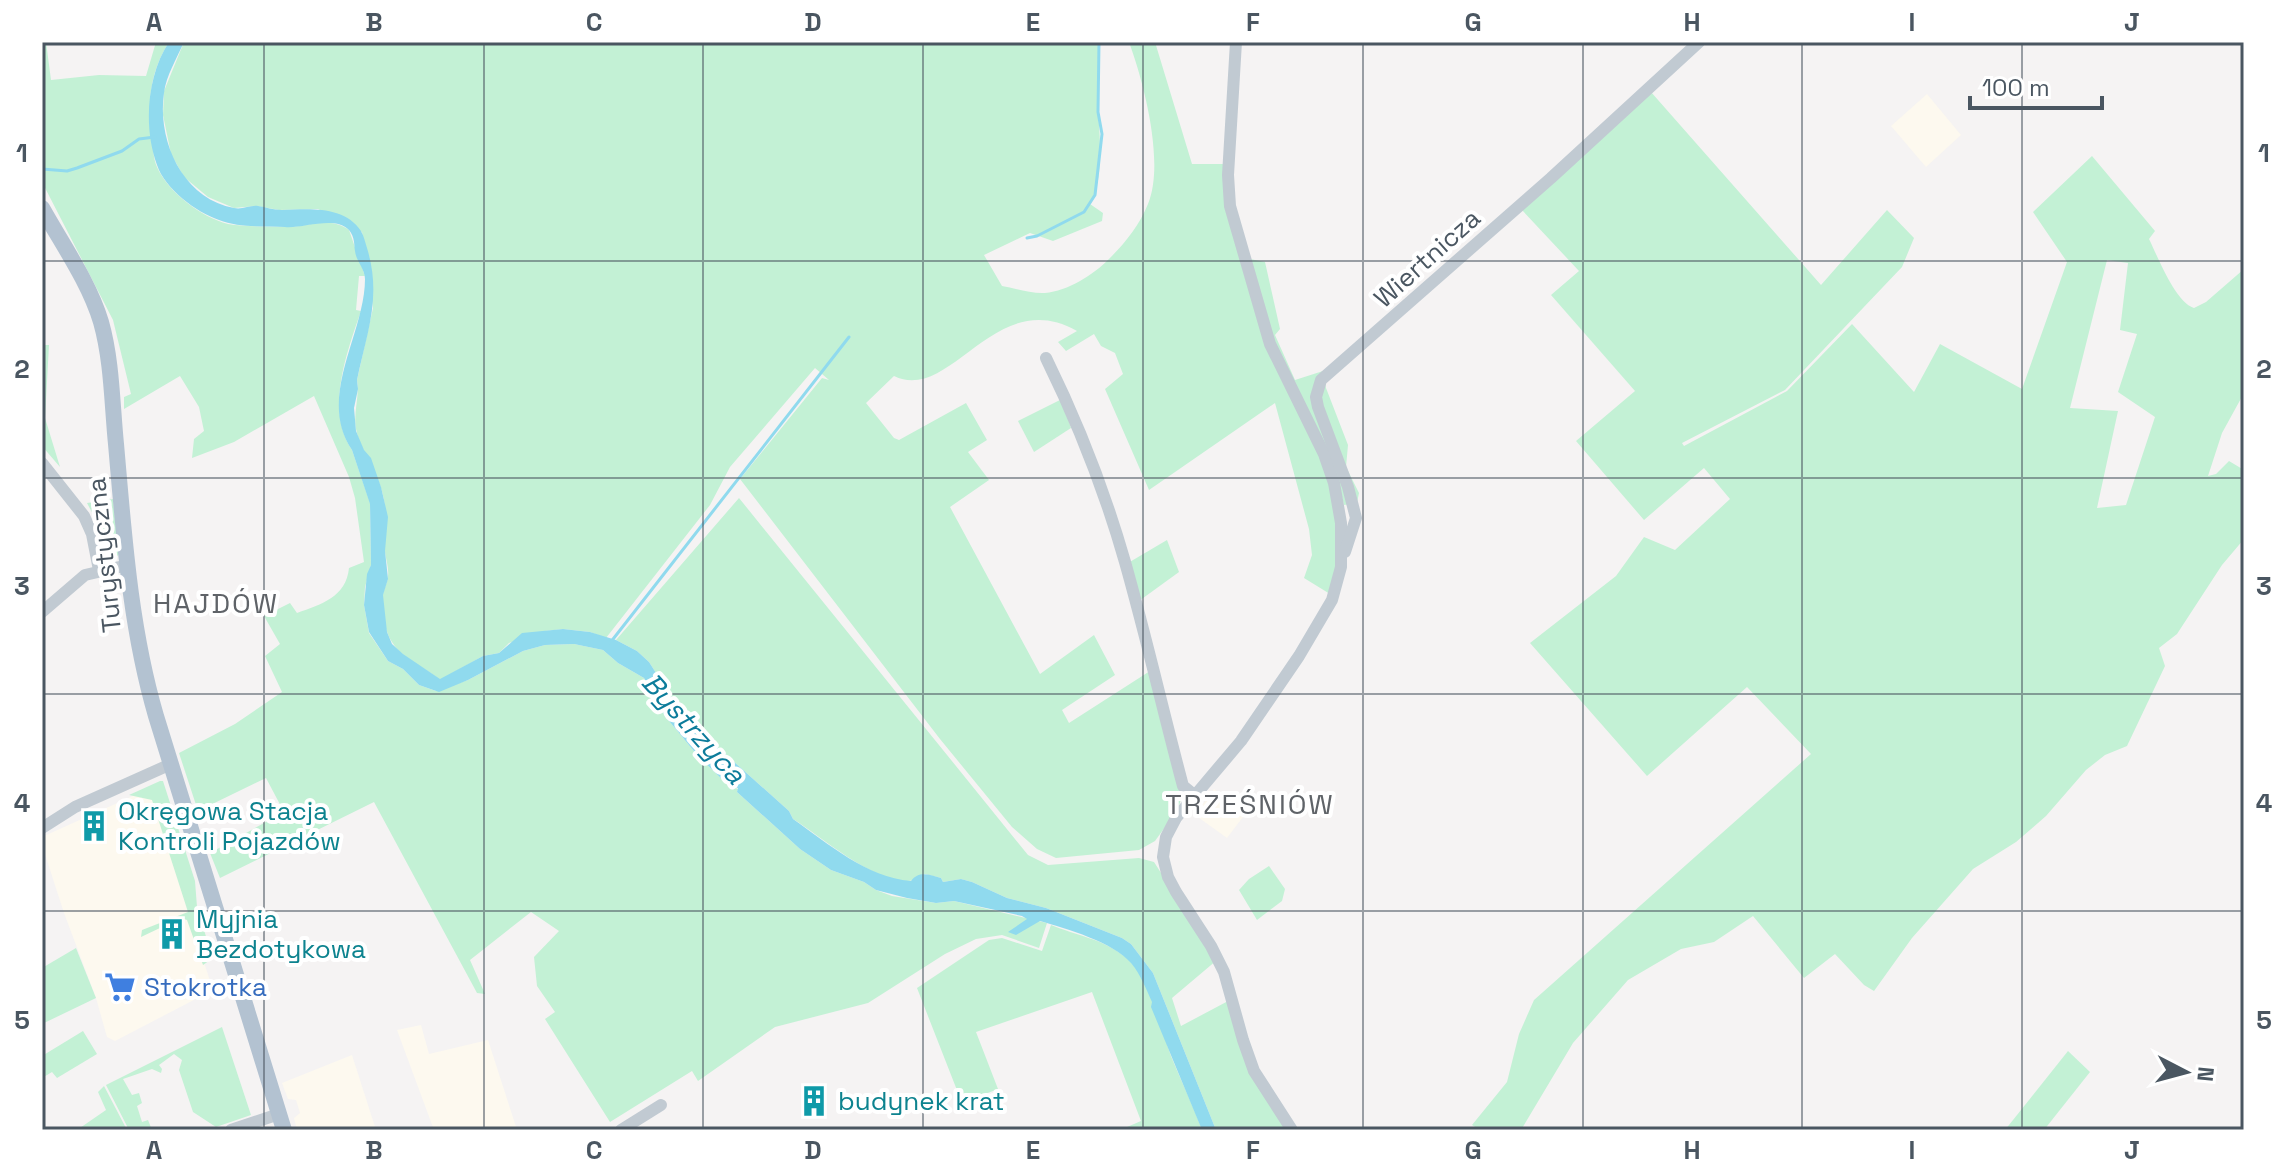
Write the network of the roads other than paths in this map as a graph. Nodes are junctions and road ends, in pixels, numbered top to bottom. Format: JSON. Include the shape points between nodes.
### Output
{"nodes":[{"id":1,"x":1236,"y":42,"type":"edge"},
{"id":2,"x":1699,"y":42,"type":"edge"},
{"id":3,"x":42,"y":208,"type":"edge"},
{"id":4,"x":1046,"y":358,"type":"dead end"},
{"id":5,"x":42,"y":463,"type":"edge"},
{"id":6,"x":1341,"y":555,"type":"junction"},
{"id":7,"x":128,"y":565,"type":"junction"},
{"id":8,"x":99,"y":570,"type":"junction"},
{"id":9,"x":42,"y":612,"type":"edge"},
{"id":10,"x":171,"y":764,"type":"junction"},
{"id":11,"x":1194,"y":795,"type":"junction"},
{"id":12,"x":42,"y":828,"type":"edge"},
{"id":13,"x":661,"y":1105,"type":"dead end"},
{"id":14,"x":282,"y":1122,"type":"edge"},
{"id":15,"x":231,"y":1130,"type":"edge"},
{"id":16,"x":621,"y":1130,"type":"edge"},
{"id":17,"x":1292,"y":1130,"type":"edge"}],
"edges":[{"from":1,"to":6,"type":"street","via":[[1230,206],[1275,356],[1334,483]]},
{"from":2,"to":6,"type":"street","name":"Wiertnicza","via":[[1321,380],[1318,407],[1356,518]]},
{"from":3,"to":7,"type":"main road","name":"Turystyczna","via":[[102,325]]},
{"from":4,"to":11,"type":"street","via":[[1110,513],[1183,786]]},
{"from":5,"to":8,"type":"street","via":[[84,516]]},
{"from":6,"to":11,"type":"street","via":[[1335,596],[1293,666],[1241,741]]},
{"from":7,"to":8,"type":"street"},
{"from":7,"to":10,"type":"main road","name":"Turystyczna","via":[[142,661]]},
{"from":8,"to":9,"type":"street","via":[[81,578]]},
{"from":10,"to":12,"type":"street","via":[[75,807]]},
{"from":10,"to":14,"type":"main road","name":"Turystyczna"},
{"from":11,"to":17,"type":"street","via":[[1166,837],[1165,868],[1216,955],[1249,1057]]},
{"from":13,"to":16,"type":"street"},
{"from":14,"to":15,"type":"street"}]}
